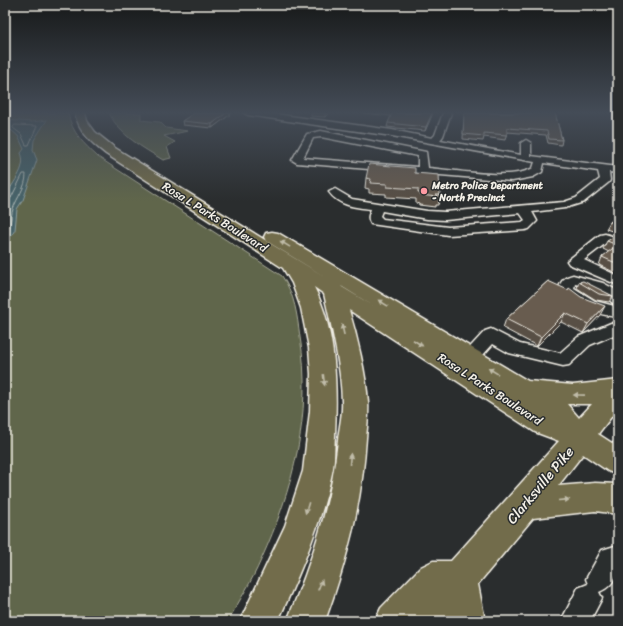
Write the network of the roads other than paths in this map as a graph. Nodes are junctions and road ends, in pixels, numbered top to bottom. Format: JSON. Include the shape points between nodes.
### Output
{"nodes":[{"id":1,"x":99,"y":142,"type":"edge"},
{"id":2,"x":114,"y":142,"type":"edge"},
{"id":3,"x":307,"y":142,"type":"edge"},
{"id":4,"x":363,"y":142,"type":"edge"},
{"id":5,"x":441,"y":142,"type":"edge"},
{"id":6,"x":526,"y":143,"type":"dead end"},
{"id":7,"x":526,"y":158,"type":"junction"},
{"id":8,"x":540,"y":160,"type":"junction"},
{"id":9,"x":603,"y":168,"type":"junction"},
{"id":10,"x":423,"y":170,"type":"junction"},
{"id":11,"x":618,"y":170,"type":"edge"},
{"id":12,"x":335,"y":192,"type":"dead end"},
{"id":13,"x":378,"y":207,"type":"junction"},
{"id":14,"x":523,"y":209,"type":"junction"},
{"id":15,"x":618,"y":243,"type":"edge"},
{"id":16,"x":289,"y":264,"type":"junction"},
{"id":17,"x":319,"y":264,"type":"junction"},
{"id":18,"x":618,"y":281,"type":"edge"},
{"id":19,"x":334,"y":291,"type":"junction"},
{"id":20,"x":618,"y":300,"type":"edge"},
{"id":21,"x":618,"y":312,"type":"edge"},
{"id":22,"x":618,"y":332,"type":"edge"},
{"id":23,"x":470,"y":357,"type":"junction"},
{"id":24,"x":520,"y":388,"type":"junction"},
{"id":25,"x":618,"y":390,"type":"edge"},
{"id":26,"x":579,"y":436,"type":"junction"},
{"id":27,"x":618,"y":462,"type":"edge"},
{"id":28,"x":618,"y":498,"type":"edge"},
{"id":29,"x":526,"y":504,"type":"junction"},
{"id":30,"x":618,"y":558,"type":"edge"},
{"id":31,"x":446,"y":579,"type":"junction"},
{"id":32,"x":259,"y":621,"type":"edge"},
{"id":33,"x":306,"y":621,"type":"edge"},
{"id":34,"x":394,"y":621,"type":"edge"},
{"id":35,"x":424,"y":621,"type":"edge"},
{"id":36,"x":466,"y":621,"type":"edge"},
{"id":37,"x":574,"y":621,"type":"edge"}],
"edges":[{"from":1,"to":16,"type":"main road","name":"Rosa L Parks Boulevard"},
{"from":17,"to":2,"type":"main road","name":"Rosa L Parks Boulevard","one_way":true},
{"from":3,"to":10,"type":"street","via":[[297,160]]},
{"from":4,"to":10,"type":"street","via":[[423,154]]},
{"from":5,"to":7,"type":"street"},
{"from":6,"to":7,"type":"street"},
{"from":7,"to":8,"type":"street"},
{"from":8,"to":9,"type":"street"},
{"from":8,"to":10,"type":"street","via":[[538,170],[529,175],[512,178]]},
{"from":9,"to":11,"type":"street"},
{"from":9,"to":14,"type":"street","via":[[605,180],[580,200],[566,205]]},
{"from":12,"to":13,"type":"street","via":[[349,202]]},
{"from":13,"to":14,"type":"street","via":[[445,216]]},
{"from":13,"to":14,"type":"street","via":[[375,220],[383,223],[448,232],[525,226],[531,221]]},
{"from":15,"to":18,"type":"street","via":[[605,238],[574,261]]},
{"from":16,"to":19,"type":"main road","name":"Rosa L Parks Boulevard"},
{"from":16,"to":32,"type":"main road","one_way":true,"via":[[302,280],[313,313],[325,387],[322,429],[318,470],[302,525]]},
{"from":17,"to":19,"type":"main road"},
{"from":23,"to":17,"type":"main road","name":"Rosa L Parks Boulevard","one_way":true},
{"from":19,"to":26,"type":"main road","name":"Rosa L Parks Boulevard","one_way":true,"via":[[544,424]]},
{"from":33,"to":19,"type":"main road","one_way":true,"via":[[324,576],[340,521],[355,410],[344,331]]},
{"from":20,"to":21,"type":"street","via":[[605,290],[586,282],[573,279],[568,282],[566,288],[597,308]]},
{"from":22,"to":23,"type":"street","via":[[611,329],[584,341],[563,360],[515,349],[491,335]]},
{"from":24,"to":23,"type":"main road","name":"Rosa L Parks Boulevard","one_way":true},
{"from":25,"to":24,"type":"main road","one_way":true,"via":[[591,395],[550,394]]},
{"from":24,"to":26,"type":"main road","name":"Rosa L Parks Boulevard","via":[[556,410]]},
{"from":25,"to":26,"type":"main road","name":"Clarksville Pike"},
{"from":26,"to":27,"type":"main road"},
{"from":26,"to":29,"type":"main road","name":"Clarksville Pike"},
{"from":29,"to":28,"type":"main road","one_way":true,"via":[[595,497]]},
{"from":29,"to":31,"type":"main road","name":"Clarksville Pike"},
{"from":30,"to":37,"type":"street","via":[[611,559]]},
{"from":31,"to":34,"type":"main road","name":"Clarksville Pike"},
{"from":31,"to":35,"type":"main road","via":[[434,609]]},
{"from":31,"to":36,"type":"main road"}]}
